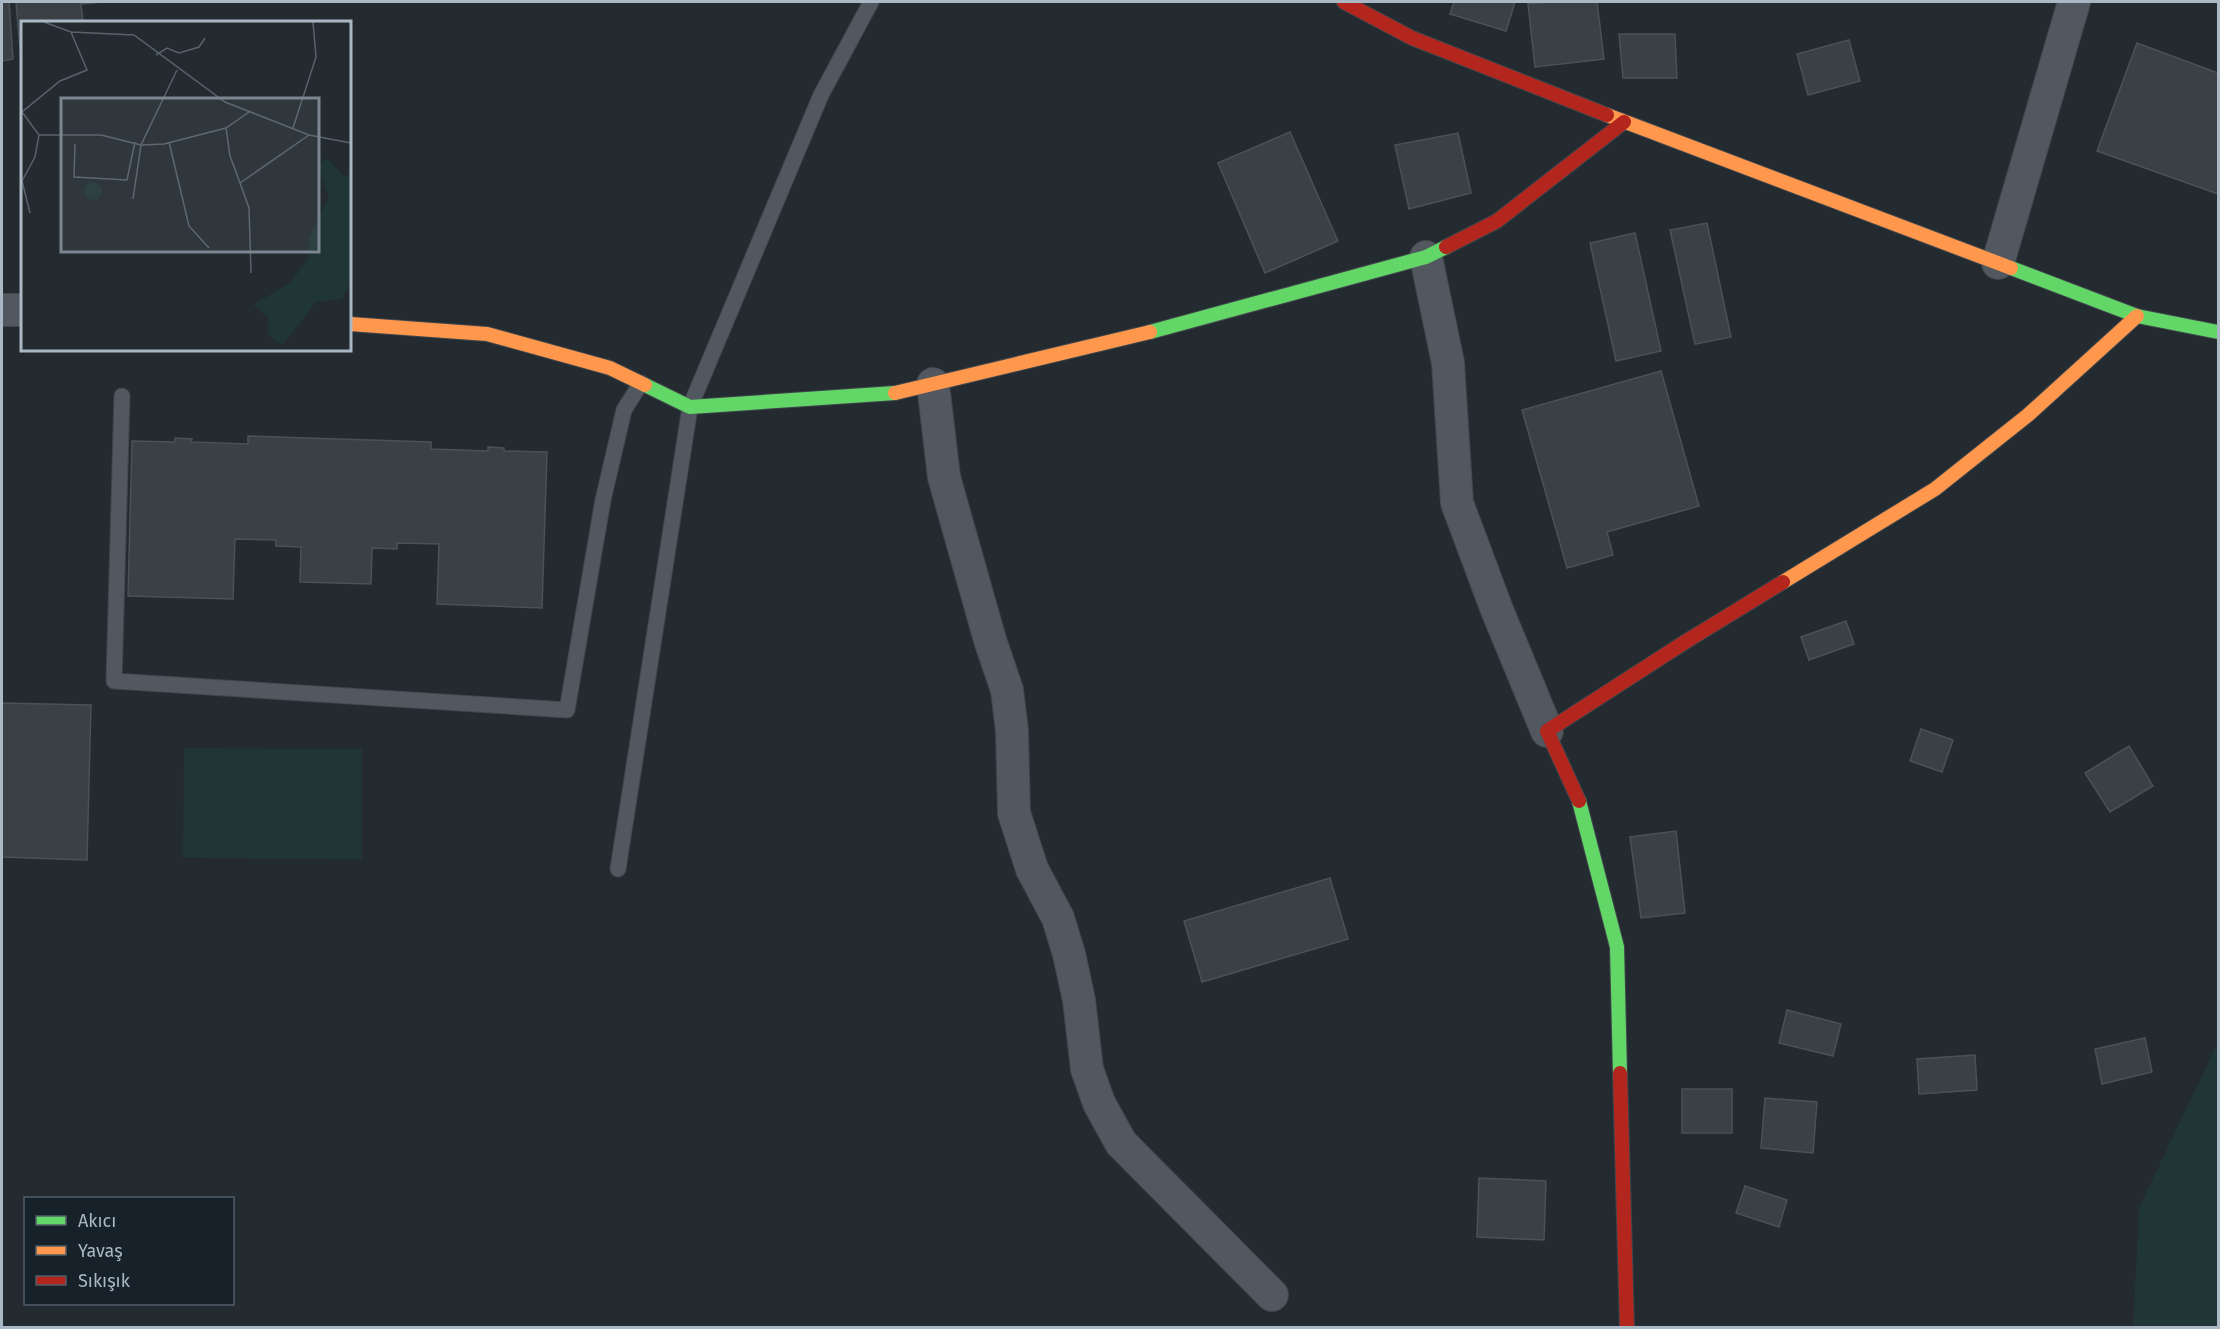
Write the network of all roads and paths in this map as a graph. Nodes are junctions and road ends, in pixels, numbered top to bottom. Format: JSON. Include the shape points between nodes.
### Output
{"nodes":[{"id":1,"x":871,"y":2,"type":"edge"},
{"id":2,"x":1344,"y":2,"type":"edge"},
{"id":3,"x":2074,"y":2,"type":"edge"},
{"id":4,"x":1624,"y":122,"type":"junction"},
{"id":5,"x":1426,"y":257,"type":"junction"},
{"id":6,"x":1998,"y":263,"type":"junction"},
{"id":7,"x":2,"y":310,"type":"edge"},
{"id":8,"x":21,"y":310,"type":"edge"},
{"id":9,"x":2137,"y":316,"type":"junction"},
{"id":10,"x":351,"y":324,"type":"edge"},
{"id":11,"x":2218,"y":332,"type":"edge"},
{"id":12,"x":640,"y":383,"type":"junction"},
{"id":13,"x":933,"y":384,"type":"junction"},
{"id":14,"x":122,"y":396,"type":"dead end"},
{"id":15,"x":690,"y":407,"type":"junction"},
{"id":16,"x":1547,"y":731,"type":"junction"},
{"id":17,"x":618,"y":869,"type":"dead end"},
{"id":18,"x":1272,"y":1296,"type":"dead end"},
{"id":19,"x":1627,"y":1328,"type":"edge"}],
"edges":[{"from":1,"to":15,"type":"lane","via":[[821,95]]},
{"from":2,"to":4,"type":"street","via":[[1412,38]]},
{"from":3,"to":6,"type":"street"},
{"from":4,"to":5,"type":"street","via":[[1497,221]]},
{"from":4,"to":6,"type":"street"},
{"from":5,"to":13,"type":"street","via":[[1185,324]]},
{"from":5,"to":16,"type":"street","via":[[1448,363],[1457,503]]},
{"from":6,"to":9,"type":"street"},
{"from":7,"to":8,"type":"street"},
{"from":9,"to":11,"type":"street"},
{"from":9,"to":16,"type":"street","via":[[2028,416],[1935,489]]},
{"from":10,"to":12,"type":"street","via":[[487,334],[610,368]]},
{"from":12,"to":14,"type":"lane","via":[[624,410],[603,500],[567,710],[114,681]]},
{"from":12,"to":15,"type":"street"},
{"from":13,"to":15,"type":"street","via":[[887,395]]},
{"from":13,"to":18,"type":"street","via":[[944,477],[1007,690],[1014,813],[1032,869],[1058,918],[1069,954],[1087,1069],[1099,1103],[1121,1143]]},
{"from":15,"to":17,"type":"lane"},
{"from":16,"to":19,"type":"street","via":[[1578,796],[1617,947]]}]}
